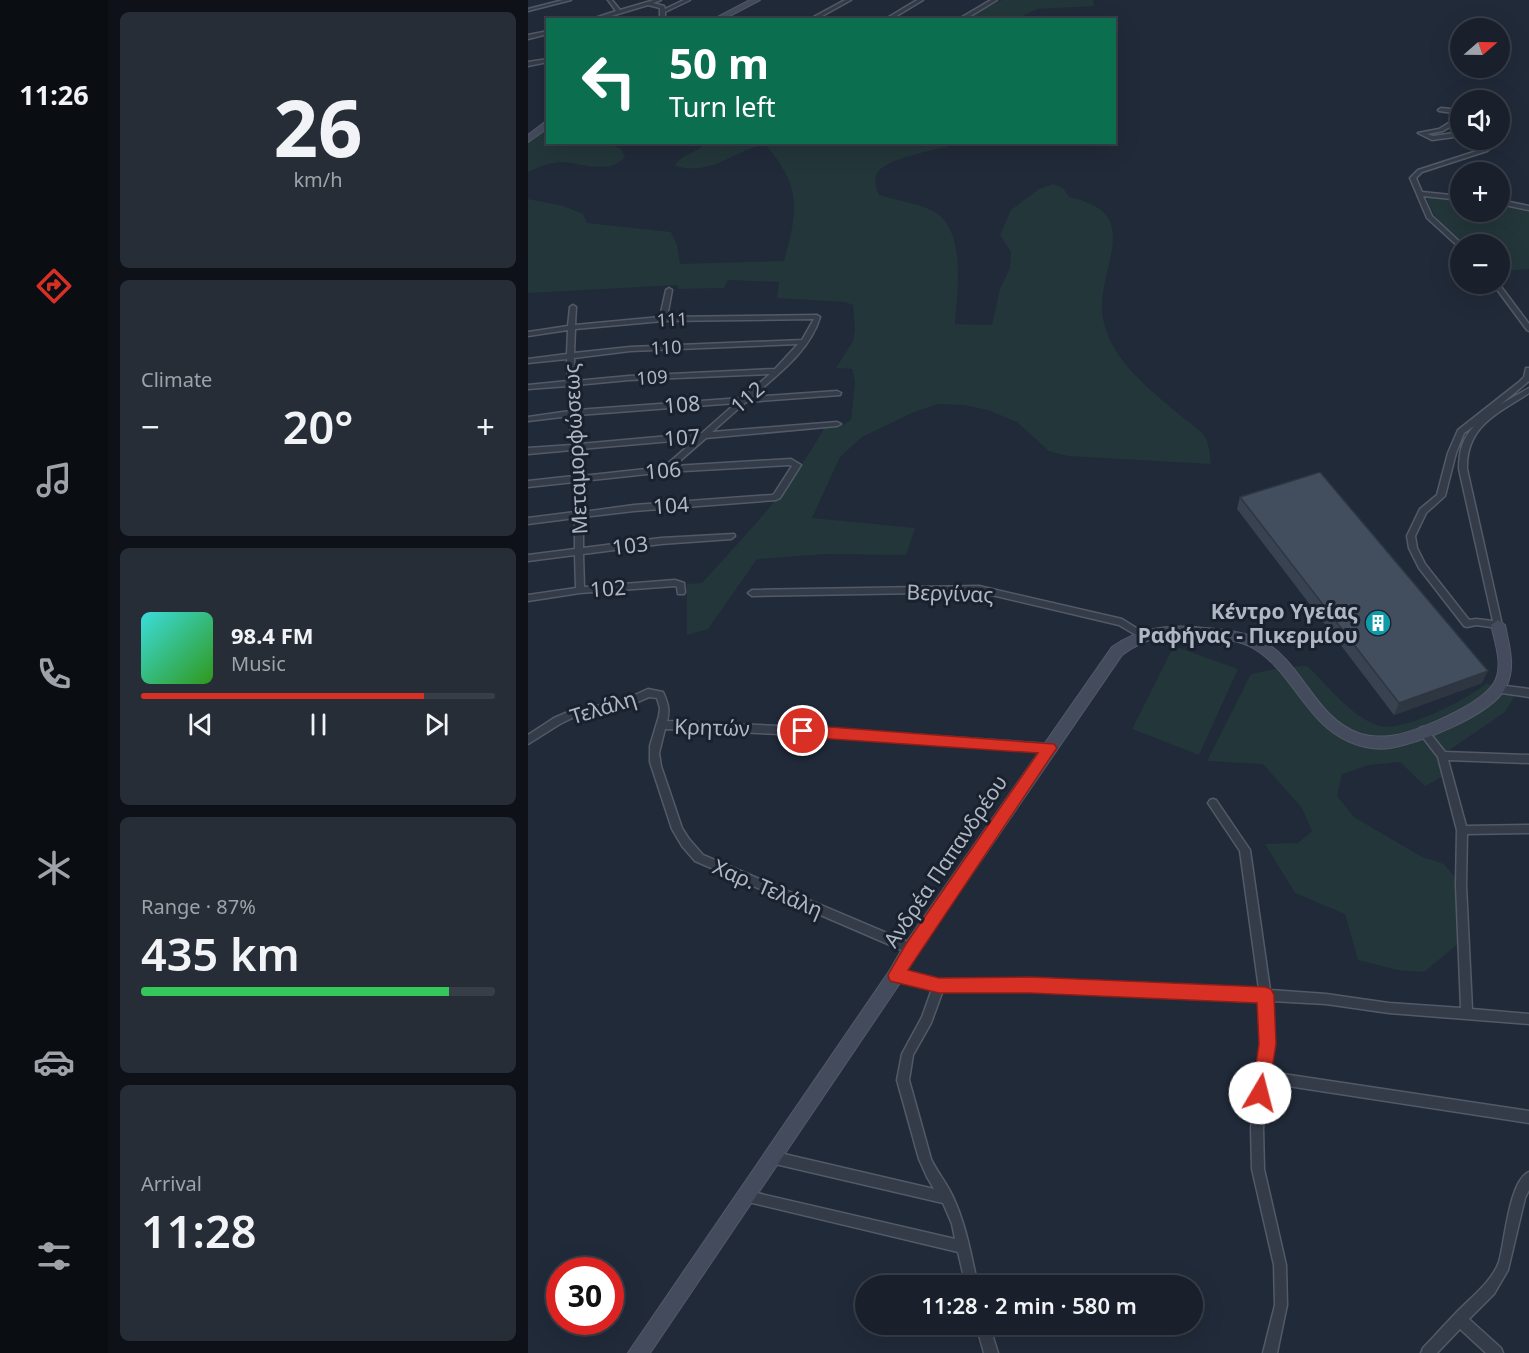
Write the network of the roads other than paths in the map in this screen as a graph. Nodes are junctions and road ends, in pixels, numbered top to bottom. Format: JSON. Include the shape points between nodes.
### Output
{"nodes":[{"id":1,"x":569,"y":0,"type":"edge"},
{"id":2,"x":610,"y":0,"type":"edge"},
{"id":3,"x":659,"y":0,"type":"edge"},
{"id":4,"x":688,"y":0,"type":"edge"},
{"id":5,"x":755,"y":0,"type":"edge"},
{"id":6,"x":849,"y":0,"type":"edge"},
{"id":7,"x":921,"y":0,"type":"edge"},
{"id":8,"x":995,"y":0,"type":"edge"},
{"id":9,"x":643,"y":5,"type":"junction"},
{"id":10,"x":528,"y":10,"type":"edge"},
{"id":11,"x":663,"y":11,"type":"junction"},
{"id":12,"x":619,"y":12,"type":"junction"},
{"id":13,"x":598,"y":18,"type":"edge"},
{"id":14,"x":663,"y":18,"type":"edge"},
{"id":15,"x":719,"y":18,"type":"edge"},
{"id":16,"x":814,"y":18,"type":"edge"},
{"id":17,"x":890,"y":18,"type":"edge"},
{"id":18,"x":962,"y":18,"type":"edge"},
{"id":19,"x":546,"y":32,"type":"edge"},
{"id":20,"x":528,"y":37,"type":"edge"},
{"id":21,"x":546,"y":60,"type":"edge"},
{"id":22,"x":528,"y":64,"type":"edge"},
{"id":23,"x":1441,"y":110,"type":"dead end"},
{"id":24,"x":1450,"y":111,"type":"edge"},
{"id":25,"x":546,"y":126,"type":"edge"},
{"id":26,"x":1450,"y":126,"type":"edge"},
{"id":27,"x":1450,"y":136,"type":"edge"},
{"id":28,"x":528,"y":139,"type":"edge"},
{"id":29,"x":1485,"y":150,"type":"edge"},
{"id":30,"x":1420,"y":194,"type":"junction"},
{"id":31,"x":1450,"y":197,"type":"edge"},
{"id":32,"x":1510,"y":204,"type":"edge"},
{"id":33,"x":1529,"y":208,"type":"edge"},
{"id":34,"x":1450,"y":236,"type":"edge"},
{"id":35,"x":669,"y":290,"type":"dead end"},
{"id":36,"x":1503,"y":294,"type":"edge"},
{"id":37,"x":573,"y":307,"type":"dead end"},
{"id":38,"x":817,"y":317,"type":"joint"},
{"id":39,"x":663,"y":319,"type":"junction"},
{"id":40,"x":573,"y":327,"type":"junction"},
{"id":41,"x":1529,"y":329,"type":"edge"},
{"id":42,"x":528,"y":334,"type":"edge"},
{"id":43,"x":804,"y":342,"type":"junction"},
{"id":44,"x":570,"y":355,"type":"junction"},
{"id":45,"x":528,"y":361,"type":"edge"},
{"id":46,"x":1529,"y":370,"type":"edge"},
{"id":47,"x":776,"y":371,"type":"junction"},
{"id":48,"x":571,"y":384,"type":"junction"},
{"id":49,"x":528,"y":387,"type":"edge"},
{"id":50,"x":1529,"y":390,"type":"edge"},
{"id":51,"x":837,"y":393,"type":"dead end"},
{"id":52,"x":742,"y":400,"type":"junction"},
{"id":53,"x":574,"y":412,"type":"junction"},
{"id":54,"x":528,"y":419,"type":"edge"},
{"id":55,"x":837,"y":424,"type":"dead end"},
{"id":56,"x":703,"y":436,"type":"junction"},
{"id":57,"x":576,"y":447,"type":"junction"},
{"id":58,"x":528,"y":451,"type":"edge"},
{"id":59,"x":797,"y":465,"type":"joint"},
{"id":60,"x":666,"y":469,"type":"junction"},
{"id":61,"x":578,"y":478,"type":"junction"},
{"id":62,"x":528,"y":484,"type":"edge"},
{"id":63,"x":579,"y":513,"type":"junction"},
{"id":64,"x":528,"y":521,"type":"edge"},
{"id":65,"x":731,"y":536,"type":"dead end"},
{"id":66,"x":580,"y":552,"type":"junction"},
{"id":67,"x":528,"y":558,"type":"edge"},
{"id":68,"x":580,"y":590,"type":"junction"},
{"id":69,"x":681,"y":592,"type":"dead end"},
{"id":70,"x":752,"y":592,"type":"dead end"},
{"id":71,"x":528,"y":598,"type":"edge"},
{"id":72,"x":1498,"y":625,"type":"junction"},
{"id":73,"x":1141,"y":635,"type":"junction"},
{"id":74,"x":1498,"y":689,"type":"junction"},
{"id":75,"x":648,"y":693,"type":"joint"},
{"id":76,"x":1529,"y":693,"type":"edge"},
{"id":77,"x":662,"y":726,"type":"junction"},
{"id":78,"x":1423,"y":731,"type":"junction"},
{"id":79,"x":528,"y":740,"type":"edge"},
{"id":80,"x":1049,"y":748,"type":"junction"},
{"id":81,"x":1442,"y":756,"type":"junction"},
{"id":82,"x":1529,"y":759,"type":"edge"},
{"id":83,"x":1213,"y":802,"type":"dead end"},
{"id":84,"x":1529,"y":829,"type":"edge"},
{"id":85,"x":1462,"y":830,"type":"junction"},
{"id":86,"x":911,"y":949,"type":"junction"},
{"id":87,"x":896,"y":975,"type":"junction"},
{"id":88,"x":939,"y":986,"type":"junction"},
{"id":89,"x":1265,"y":995,"type":"junction"},
{"id":90,"x":1467,"y":1013,"type":"junction"},
{"id":91,"x":1529,"y":1019,"type":"edge"},
{"id":92,"x":1262,"y":1076,"type":"junction"},
{"id":93,"x":1529,"y":1118,"type":"edge"},
{"id":94,"x":771,"y":1157,"type":"junction"},
{"id":95,"x":1529,"y":1178,"type":"edge"},
{"id":96,"x":744,"y":1196,"type":"junction"},
{"id":97,"x":947,"y":1198,"type":"junction"},
{"id":98,"x":963,"y":1247,"type":"junction"},
{"id":99,"x":969,"y":1275,"type":"edge"},
{"id":100,"x":1459,"y":1319,"type":"junction"},
{"id":101,"x":985,"y":1335,"type":"edge"},
{"id":102,"x":638,"y":1353,"type":"edge"},
{"id":103,"x":991,"y":1353,"type":"edge"},
{"id":104,"x":1270,"y":1353,"type":"edge"},
{"id":105,"x":1428,"y":1353,"type":"edge"},
{"id":106,"x":1497,"y":1353,"type":"edge"}],
"edges":[{"from":1,"to":10,"type":"street"},
{"from":2,"to":12,"type":"street"},
{"from":3,"to":9,"type":"street"},
{"from":4,"to":11,"type":"street"},
{"from":5,"to":15,"type":"main road"},
{"from":6,"to":16,"type":"street"},
{"from":7,"to":17,"type":"street"},
{"from":8,"to":18,"type":"street"},
{"from":9,"to":11,"type":"street","via":[[658,5]]},
{"from":9,"to":12,"type":"street"},
{"from":11,"to":14,"type":"street"},
{"from":12,"to":13,"type":"street"},
{"from":19,"to":20,"type":"street"},
{"from":21,"to":22,"type":"street"},
{"from":23,"to":24,"type":"street"},
{"from":25,"to":28,"type":"main road"},
{"from":26,"to":27,"type":"street","via":[[1421,133],[1432,138]]},
{"from":29,"to":30,"type":"street","via":[[1419,171],[1413,178]]},
{"from":30,"to":31,"type":"street"},
{"from":30,"to":34,"type":"street","via":[[1429,217]]},
{"from":32,"to":33,"type":"street"},
{"from":35,"to":39,"type":"street"},
{"from":36,"to":41,"type":"street"},
{"from":37,"to":40,"type":"street","name":"Μεταμορφώσεως"},
{"from":38,"to":39,"type":"street","name":"111"},
{"from":38,"to":43,"type":"street","name":"112"},
{"from":39,"to":40,"type":"street","name":"111"},
{"from":40,"to":42,"type":"street","name":"111"},
{"from":40,"to":44,"type":"street","name":"Μεταμορφώσεως"},
{"from":43,"to":44,"type":"street","name":"110"},
{"from":43,"to":47,"type":"street","name":"112"},
{"from":44,"to":45,"type":"street","name":"110"},
{"from":44,"to":48,"type":"street","name":"Μεταμορφώσεως"},
{"from":46,"to":72,"type":"street","via":[[1522,384],[1461,432],[1441,496],[1423,511],[1411,536],[1422,566],[1467,624]]},
{"from":47,"to":48,"type":"street","name":"109"},
{"from":47,"to":52,"type":"street","name":"112"},
{"from":48,"to":49,"type":"street","name":"109"},
{"from":48,"to":53,"type":"street","name":"Μεταμορφώσεως"},
{"from":50,"to":72,"type":"street","via":[[1479,425],[1464,450],[1463,469]]},
{"from":51,"to":52,"type":"street","name":"108"},
{"from":52,"to":53,"type":"street","name":"108"},
{"from":52,"to":56,"type":"street","name":"112"},
{"from":53,"to":54,"type":"street","name":"108"},
{"from":53,"to":57,"type":"street","name":"Μεταμορφώσεως"},
{"from":55,"to":56,"type":"street","name":"107"},
{"from":56,"to":57,"type":"street","name":"107"},
{"from":56,"to":60,"type":"street","name":"112"},
{"from":57,"to":58,"type":"street","name":"107"},
{"from":57,"to":61,"type":"street","name":"Μεταμορφώσεως"},
{"from":59,"to":60,"type":"street","name":"106","via":[[781,462]]},
{"from":59,"to":63,"type":"street","name":"104","via":[[772,498]]},
{"from":60,"to":61,"type":"street","name":"106"},
{"from":61,"to":62,"type":"street","name":"106"},
{"from":61,"to":63,"type":"street","name":"Μεταμορφώσεως"},
{"from":63,"to":64,"type":"street","name":"104"},
{"from":63,"to":66,"type":"street","name":"Μεταμορφώσεως"},
{"from":65,"to":66,"type":"street","name":"103"},
{"from":66,"to":67,"type":"street","name":"103"},
{"from":66,"to":68,"type":"street","name":"Μεταμορφώσεως"},
{"from":68,"to":69,"type":"street","name":"102","via":[[675,583],[681,585]]},
{"from":68,"to":71,"type":"street","name":"102"},
{"from":70,"to":73,"type":"street","name":"Βεργίνας","via":[[979,589],[1122,622]]},
{"from":72,"to":74,"type":"main road","via":[[1505,666]]},
{"from":73,"to":78,"type":"main road","name":"Ανδρέα Παπανδρέου","via":[[1189,632],[1250,641],[1284,667],[1323,717],[1346,734],[1371,742],[1389,742]]},
{"from":73,"to":80,"type":"main road","name":"Ανδρέα Παπανδρέου","via":[[1118,651]]},
{"from":74,"to":76,"type":"street"},
{"from":74,"to":78,"type":"main road","name":"Ανδρέα Παπανδρέου","via":[[1471,711]]},
{"from":75,"to":77,"type":"street","name":"Χαρ. Τελάλη","via":[[663,698]]},
{"from":75,"to":79,"type":"street","name":"Τελάλη","via":[[626,703],[571,715]]},
{"from":77,"to":80,"type":"street","name":"Κρητών","via":[[803,731]]},
{"from":77,"to":86,"type":"street","name":"Χαρ. Τελάλη","via":[[654,753],[657,767],[675,824],[684,842],[699,858]]},
{"from":78,"to":81,"type":"street"},
{"from":80,"to":86,"type":"main road","name":"Ανδρέα Παπανδρέου"},
{"from":81,"to":82,"type":"street"},
{"from":81,"to":85,"type":"street"},
{"from":83,"to":89,"type":"street","via":[[1245,850]]},
{"from":84,"to":85,"type":"street"},
{"from":85,"to":90,"type":"street"},
{"from":86,"to":87,"type":"main road","name":"Ανδρέα Παπανδρέου"},
{"from":87,"to":88,"type":"street"},
{"from":87,"to":94,"type":"main road","name":"Ανδρέα Παπανδρέου"},
{"from":88,"to":89,"type":"street","via":[[1030,985]]},
{"from":88,"to":97,"type":"street","via":[[908,1054],[903,1080],[925,1159]]},
{"from":89,"to":90,"type":"street"},
{"from":89,"to":92,"type":"street","via":[[1268,1044]]},
{"from":90,"to":91,"type":"street"},
{"from":92,"to":93,"type":"street"},
{"from":92,"to":104,"type":"street","via":[[1258,1169],[1280,1265],[1281,1305]]},
{"from":94,"to":96,"type":"main road","name":"Ανδρέα Παπανδρέου"},
{"from":94,"to":97,"type":"street"},
{"from":95,"to":100,"type":"street","via":[[1519,1196],[1504,1266],[1489,1289]]},
{"from":96,"to":98,"type":"street"},
{"from":96,"to":102,"type":"main road","name":"Ανδρέα Παπανδρέου"},
{"from":97,"to":98,"type":"street"},
{"from":98,"to":99,"type":"street"},
{"from":100,"to":105,"type":"street"},
{"from":100,"to":106,"type":"street"},
{"from":101,"to":103,"type":"street"}]}
